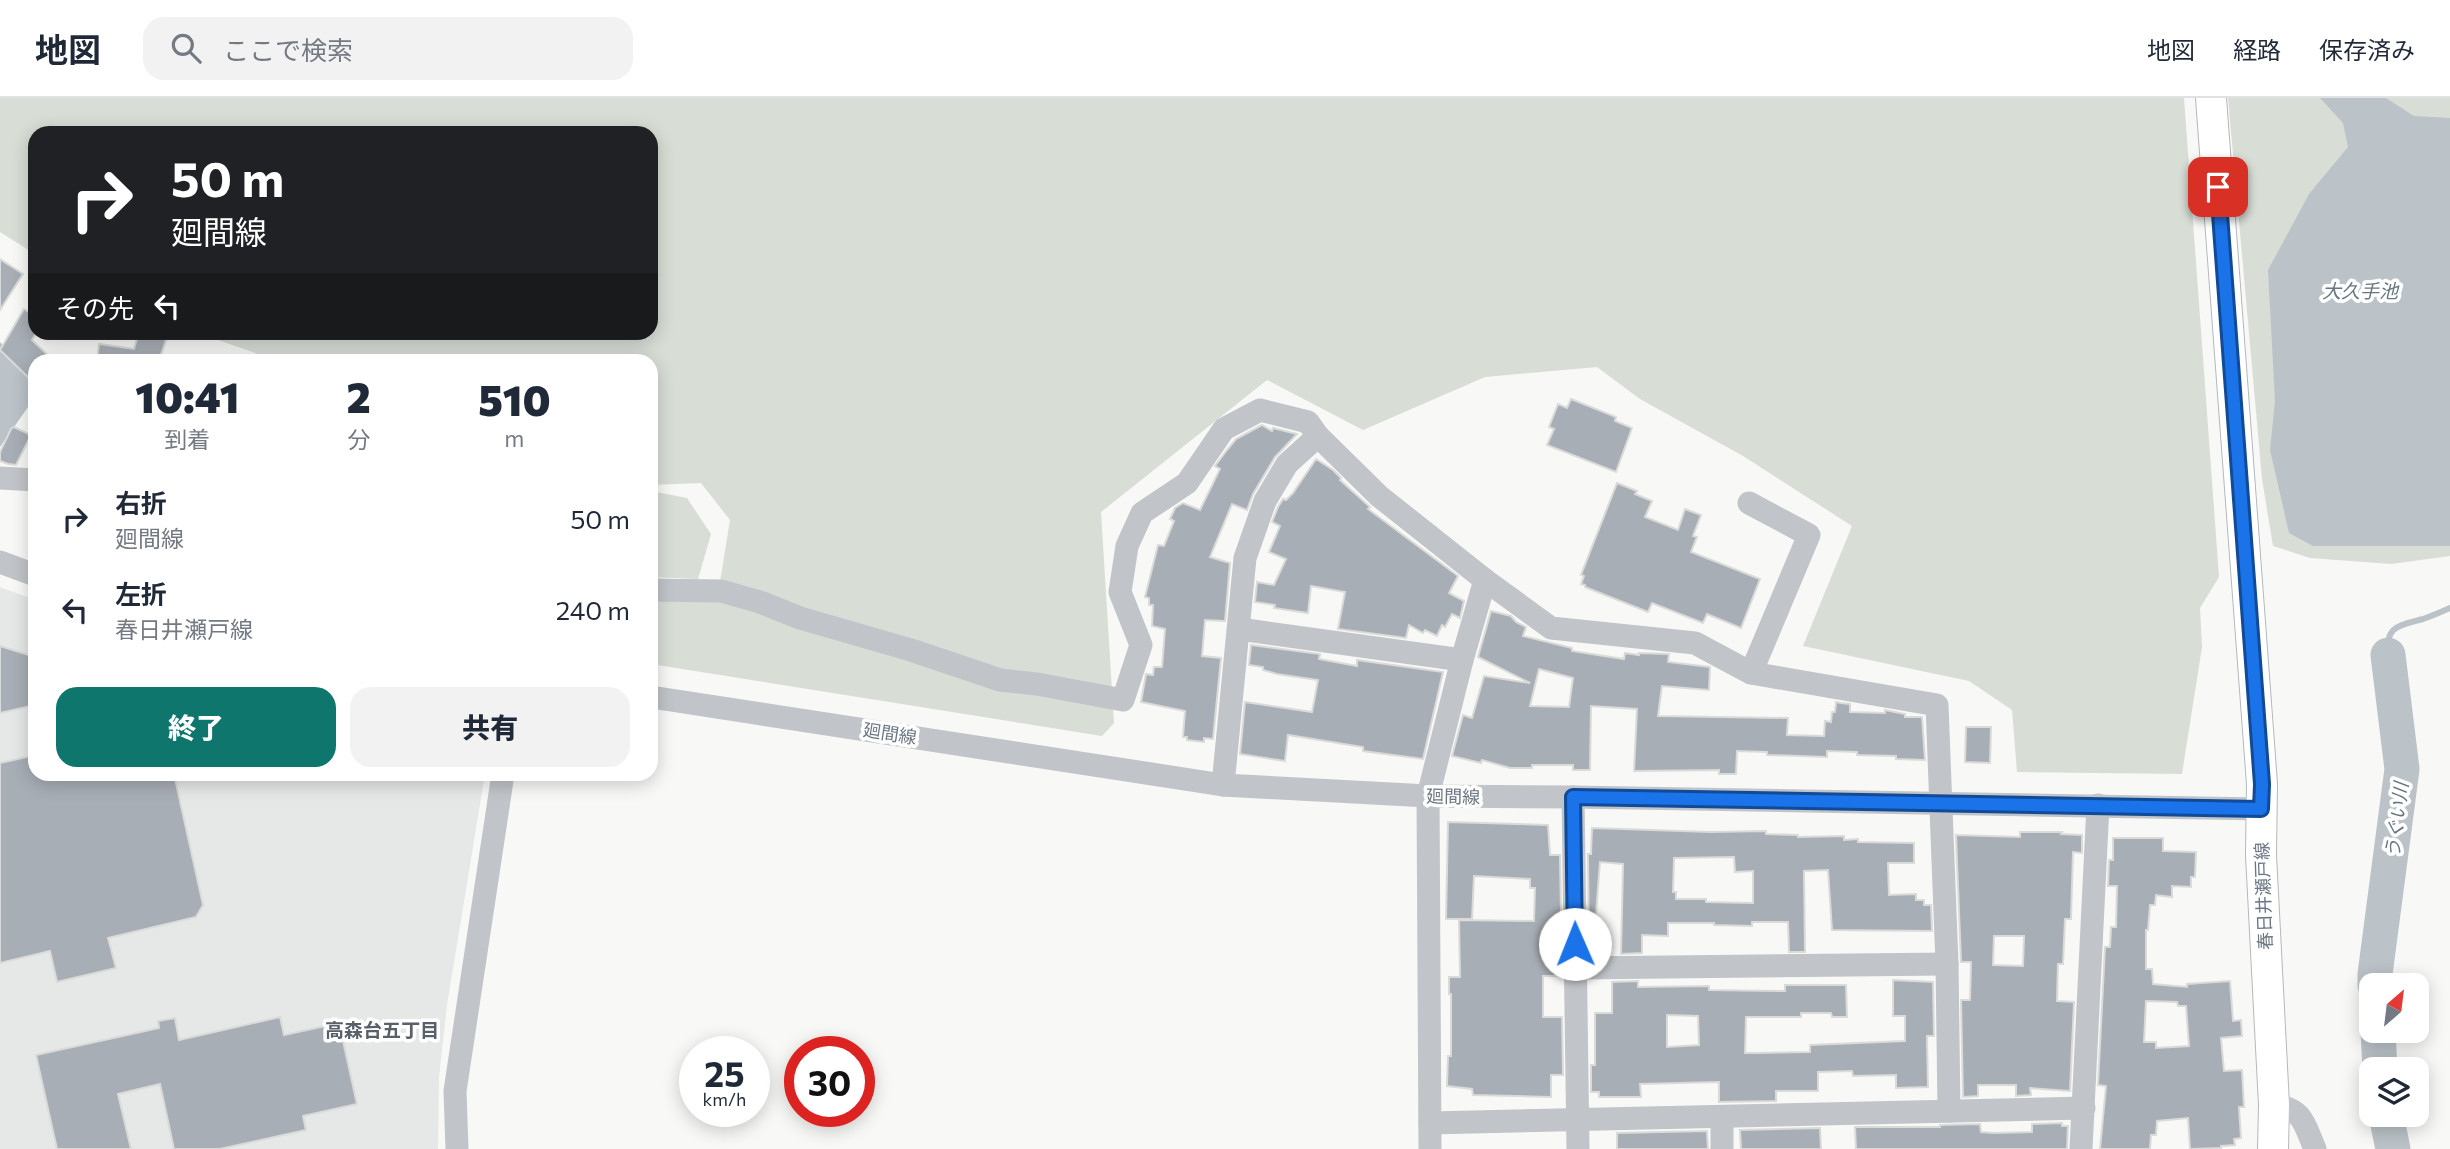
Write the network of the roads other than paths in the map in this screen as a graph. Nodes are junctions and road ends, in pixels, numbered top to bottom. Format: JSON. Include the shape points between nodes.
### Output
{"nodes":[{"id":1,"x":2211,"y":98,"type":"edge"},
{"id":2,"x":1318,"y":436,"type":"junction"},
{"id":3,"x":0,"y":478,"type":"edge"},
{"id":4,"x":28,"y":480,"type":"edge"},
{"id":5,"x":1749,"y":503,"type":"dead end"},
{"id":6,"x":0,"y":562,"type":"edge"},
{"id":7,"x":28,"y":572,"type":"edge"},
{"id":8,"x":1485,"y":580,"type":"junction"},
{"id":9,"x":658,"y":590,"type":"edge"},
{"id":10,"x":1239,"y":629,"type":"junction"},
{"id":11,"x":1462,"y":660,"type":"junction"},
{"id":12,"x":1751,"y":673,"type":"junction"},
{"id":13,"x":658,"y":697,"type":"edge"},
{"id":14,"x":502,"y":781,"type":"edge"},
{"id":15,"x":1223,"y":785,"type":"junction"},
{"id":16,"x":1428,"y":796,"type":"junction"},
{"id":17,"x":1573,"y":797,"type":"junction"},
{"id":18,"x":1941,"y":803,"type":"junction"},
{"id":19,"x":2098,"y":805,"type":"junction"},
{"id":20,"x":2261,"y":809,"type":"junction"},
{"id":21,"x":1947,"y":964,"type":"junction"},
{"id":22,"x":1576,"y":968,"type":"junction"},
{"id":23,"x":2274,"y":1105,"type":"junction"},
{"id":24,"x":2084,"y":1108,"type":"junction"},
{"id":25,"x":1949,"y":1111,"type":"junction"},
{"id":26,"x":1723,"y":1117,"type":"junction"},
{"id":27,"x":1578,"y":1120,"type":"junction"},
{"id":28,"x":1430,"y":1123,"type":"junction"},
{"id":29,"x":457,"y":1149,"type":"edge"},
{"id":30,"x":1430,"y":1149,"type":"edge"},
{"id":31,"x":1578,"y":1149,"type":"edge"},
{"id":32,"x":1722,"y":1149,"type":"edge"},
{"id":33,"x":2081,"y":1149,"type":"edge"},
{"id":34,"x":2273,"y":1149,"type":"edge"},
{"id":35,"x":2315,"y":1149,"type":"edge"}],
"edges":[{"from":1,"to":20,"type":"main road","name":"春日井瀬戸線","via":[[2248,570]]},
{"from":2,"to":8,"type":"street","via":[[1379,496]]},
{"from":2,"to":9,"type":"street","via":[[1308,422],[1260,410],[1224,429],[1187,483],[1142,513],[1128,547],[1120,592],[1141,645],[1123,700],[1000,680],[721,591]]},
{"from":2,"to":10,"type":"street","via":[[1287,464],[1265,501],[1245,558]]},
{"from":3,"to":4,"type":"street"},
{"from":5,"to":12,"type":"street","via":[[1809,536]]},
{"from":6,"to":7,"type":"street"},
{"from":8,"to":11,"type":"street"},
{"from":8,"to":12,"type":"street","via":[[1551,628],[1695,643]]},
{"from":10,"to":11,"type":"street"},
{"from":10,"to":15,"type":"street"},
{"from":11,"to":16,"type":"street"},
{"from":12,"to":18,"type":"street","via":[[1937,705]]},
{"from":13,"to":15,"type":"street","name":"廻間線"},
{"from":14,"to":29,"type":"street","via":[[455,1091]]},
{"from":15,"to":16,"type":"street","name":"廻間線"},
{"from":16,"to":17,"type":"street","name":"廻間線"},
{"from":16,"to":28,"type":"street"},
{"from":17,"to":18,"type":"street","name":"廻間線"},
{"from":17,"to":22,"type":"street"},
{"from":18,"to":19,"type":"street","name":"廻間線"},
{"from":18,"to":21,"type":"street"},
{"from":19,"to":20,"type":"street","name":"廻間線"},
{"from":19,"to":24,"type":"street"},
{"from":20,"to":23,"type":"main road","name":"春日井瀬戸線"},
{"from":21,"to":22,"type":"street"},
{"from":21,"to":25,"type":"street"},
{"from":22,"to":27,"type":"street"},
{"from":23,"to":34,"type":"main road","name":"春日井瀬戸線"},
{"from":23,"to":35,"type":"street","via":[[2300,1114]]},
{"from":24,"to":25,"type":"street"},
{"from":24,"to":33,"type":"street"},
{"from":25,"to":26,"type":"street"},
{"from":26,"to":27,"type":"street"},
{"from":26,"to":32,"type":"street"},
{"from":27,"to":28,"type":"street"},
{"from":27,"to":31,"type":"street"},
{"from":28,"to":30,"type":"street"}]}
